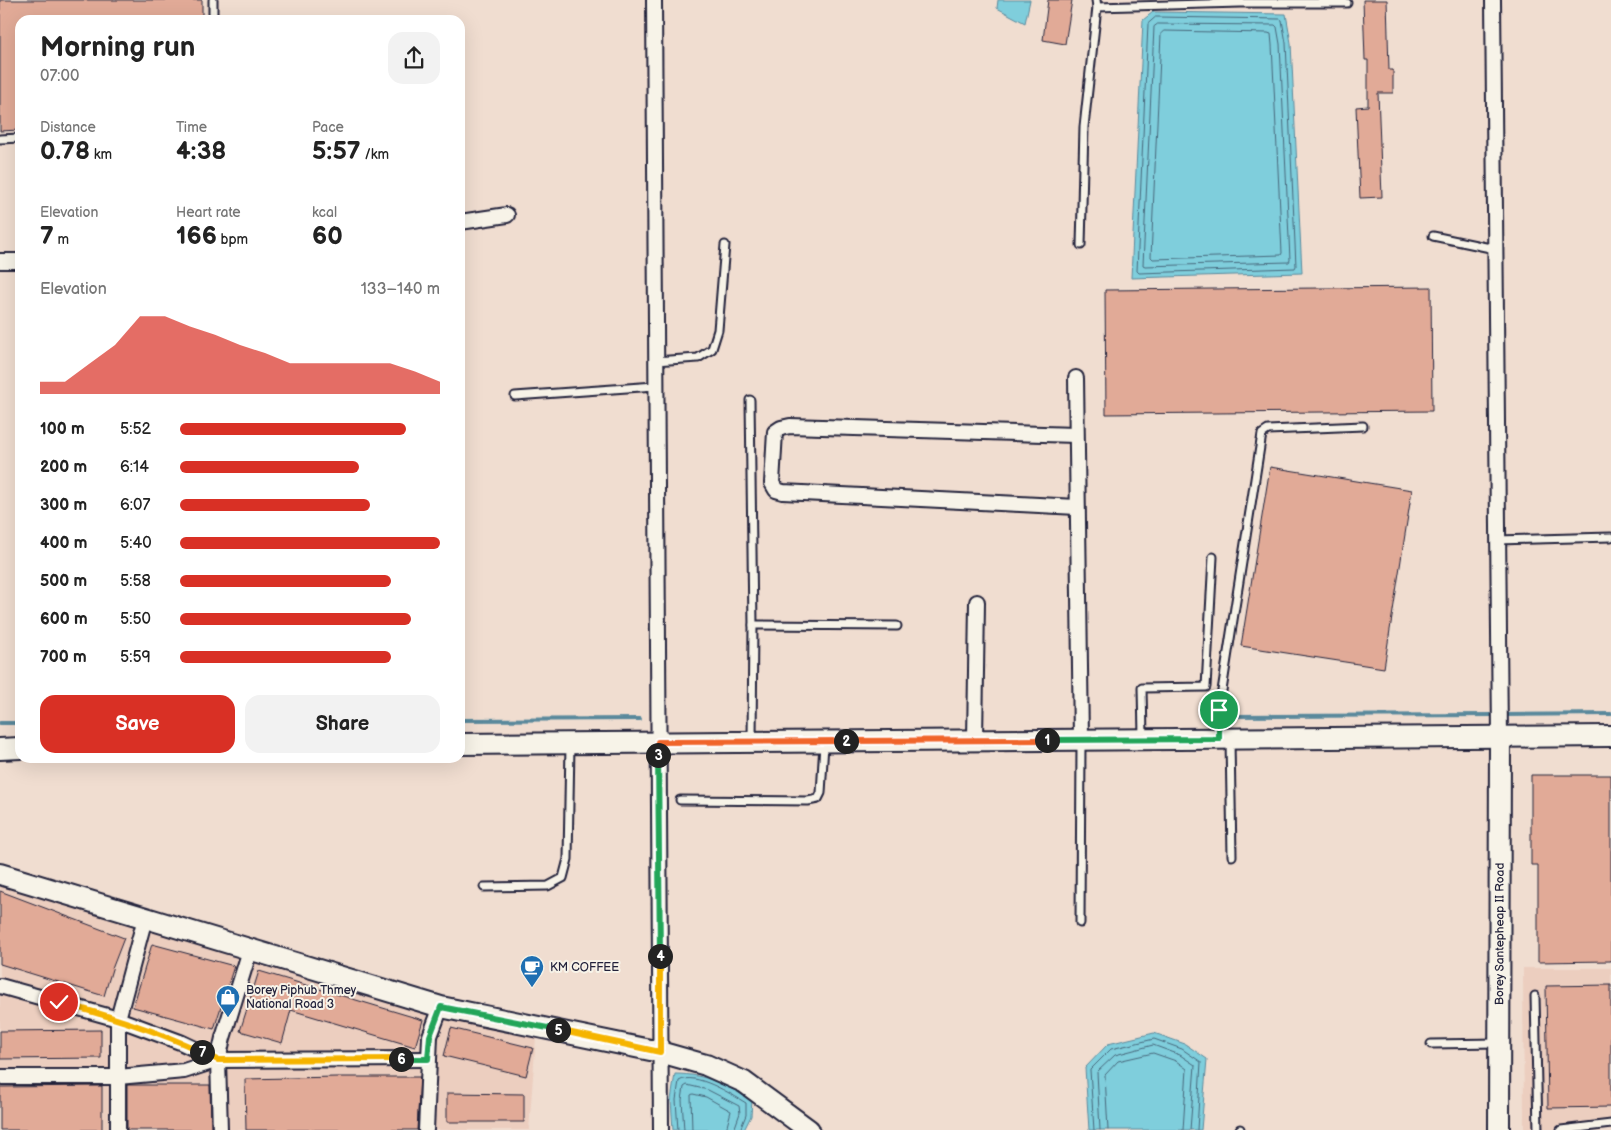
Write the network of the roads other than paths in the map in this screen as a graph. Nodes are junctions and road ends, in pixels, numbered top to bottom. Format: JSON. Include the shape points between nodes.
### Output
{"nodes":[{"id":1,"x":213,"y":0,"type":"edge"},
{"id":2,"x":654,"y":0,"type":"edge"},
{"id":3,"x":1493,"y":0,"type":"edge"},
{"id":4,"x":1241,"y":2,"type":"edge"},
{"id":5,"x":1348,"y":2,"type":"dead end"},
{"id":6,"x":1097,"y":4,"type":"edge"},
{"id":7,"x":213,"y":15,"type":"edge"},
{"id":8,"x":0,"y":138,"type":"edge"},
{"id":9,"x":15,"y":138,"type":"edge"},
{"id":10,"x":507,"y":215,"type":"dead end"},
{"id":11,"x":465,"y":221,"type":"edge"},
{"id":12,"x":1433,"y":236,"type":"dead end"},
{"id":13,"x":725,"y":245,"type":"dead end"},
{"id":14,"x":1081,"y":245,"type":"dead end"},
{"id":15,"x":1495,"y":249,"type":"junction"},
{"id":16,"x":0,"y":261,"type":"edge"},
{"id":17,"x":15,"y":261,"type":"edge"},
{"id":18,"x":655,"y":362,"type":"junction"},
{"id":19,"x":1076,"y":378,"type":"dead end"},
{"id":20,"x":655,"y":386,"type":"junction"},
{"id":21,"x":515,"y":396,"type":"dead end"},
{"id":22,"x":750,"y":400,"type":"dead end"},
{"id":23,"x":1363,"y":426,"type":"dead end"},
{"id":24,"x":1076,"y":434,"type":"junction"},
{"id":25,"x":1077,"y":507,"type":"junction"},
{"id":26,"x":1611,"y":536,"type":"edge"},
{"id":27,"x":1498,"y":540,"type":"junction"},
{"id":28,"x":1212,"y":557,"type":"dead end"},
{"id":29,"x":977,"y":602,"type":"dead end"},
{"id":30,"x":753,"y":625,"type":"junction"},
{"id":31,"x":897,"y":626,"type":"dead end"},
{"id":32,"x":1500,"y":731,"type":"junction"},
{"id":33,"x":1611,"y":736,"type":"edge"},
{"id":34,"x":1143,"y":739,"type":"junction"},
{"id":35,"x":1225,"y":739,"type":"junction"},
{"id":36,"x":975,"y":740,"type":"junction"},
{"id":37,"x":1081,"y":740,"type":"junction"},
{"id":38,"x":824,"y":741,"type":"junction"},
{"id":39,"x":658,"y":742,"type":"junction"},
{"id":40,"x":752,"y":742,"type":"junction"},
{"id":41,"x":570,"y":743,"type":"junction"},
{"id":42,"x":465,"y":744,"type":"edge"},
{"id":43,"x":0,"y":748,"type":"edge"},
{"id":44,"x":15,"y":748,"type":"edge"},
{"id":45,"x":680,"y":800,"type":"dead end"},
{"id":46,"x":1232,"y":856,"type":"dead end"},
{"id":47,"x":0,"y":874,"type":"edge"},
{"id":48,"x":484,"y":887,"type":"dead end"},
{"id":49,"x":146,"y":918,"type":"junction"},
{"id":50,"x":1080,"y":923,"type":"dead end"},
{"id":51,"x":250,"y":950,"type":"junction"},
{"id":52,"x":0,"y":986,"type":"edge"},
{"id":53,"x":1535,"y":996,"type":"dead end"},
{"id":54,"x":441,"y":1007,"type":"junction"},
{"id":55,"x":118,"y":1019,"type":"junction"},
{"id":56,"x":1499,"y":1043,"type":"junction"},
{"id":57,"x":1431,"y":1044,"type":"dead end"},
{"id":58,"x":660,"y":1052,"type":"junction"},
{"id":59,"x":428,"y":1059,"type":"junction"},
{"id":60,"x":218,"y":1060,"type":"junction"},
{"id":61,"x":0,"y":1077,"type":"edge"},
{"id":62,"x":118,"y":1077,"type":"junction"},
{"id":63,"x":1611,"y":1124,"type":"edge"},
{"id":64,"x":118,"y":1130,"type":"edge"},
{"id":65,"x":220,"y":1130,"type":"edge"},
{"id":66,"x":426,"y":1130,"type":"edge"},
{"id":67,"x":661,"y":1130,"type":"edge"},
{"id":68,"x":809,"y":1130,"type":"edge"},
{"id":69,"x":1499,"y":1130,"type":"edge"},
{"id":70,"x":1538,"y":1130,"type":"edge"},
{"id":71,"x":1561,"y":1130,"type":"edge"}],
"edges":[{"from":1,"to":7,"type":"lane"},
{"from":2,"to":18,"type":"street"},
{"from":3,"to":15,"type":"street"},
{"from":4,"to":5,"type":"lane"},
{"from":4,"to":6,"type":"lane"},
{"from":6,"to":14,"type":"lane","via":[[1084,127]]},
{"from":8,"to":9,"type":"lane"},
{"from":10,"to":11,"type":"street"},
{"from":12,"to":15,"type":"lane"},
{"from":13,"to":18,"type":"lane","via":[[718,330],[712,349],[698,358]]},
{"from":15,"to":27,"type":"street"},
{"from":16,"to":17,"type":"street"},
{"from":18,"to":20,"type":"street"},
{"from":19,"to":24,"type":"street"},
{"from":20,"to":21,"type":"lane"},
{"from":20,"to":39,"type":"street"},
{"from":22,"to":30,"type":"lane"},
{"from":23,"to":35,"type":"lane","via":[[1268,430],[1262,434],[1219,710]]},
{"from":24,"to":25,"type":"street"},
{"from":24,"to":25,"type":"street","via":[[790,426],[775,432],[772,483],[776,490],[783,492]]},
{"from":25,"to":37,"type":"street"},
{"from":26,"to":27,"type":"lane"},
{"from":27,"to":32,"type":"street"},
{"from":28,"to":34,"type":"lane","via":[[1206,687],[1142,688]]},
{"from":29,"to":36,"type":"street"},
{"from":30,"to":31,"type":"lane"},
{"from":30,"to":40,"type":"lane"},
{"from":32,"to":33,"type":"street"},
{"from":32,"to":35,"type":"street"},
{"from":32,"to":56,"type":"street","name":"Borey Santepheap II Road"},
{"from":34,"to":35,"type":"street"},
{"from":34,"to":37,"type":"street"},
{"from":35,"to":46,"type":"lane"},
{"from":36,"to":37,"type":"street"},
{"from":36,"to":38,"type":"street"},
{"from":37,"to":50,"type":"lane"},
{"from":38,"to":40,"type":"street"},
{"from":38,"to":45,"type":"lane","via":[[822,793],[818,800]]},
{"from":39,"to":40,"type":"street"},
{"from":39,"to":41,"type":"street"},
{"from":39,"to":58,"type":"street"},
{"from":41,"to":42,"type":"street"},
{"from":41,"to":48,"type":"lane","via":[[568,859],[562,878],[548,886]]},
{"from":43,"to":44,"type":"street"},
{"from":47,"to":49,"type":"street"},
{"from":49,"to":51,"type":"street"},
{"from":49,"to":55,"type":"street"},
{"from":51,"to":54,"type":"street"},
{"from":51,"to":60,"type":"street"},
{"from":52,"to":55,"type":"street"},
{"from":53,"to":70,"type":"lane"},
{"from":54,"to":58,"type":"street"},
{"from":54,"to":59,"type":"street","via":[[430,1036]]},
{"from":55,"to":60,"type":"street"},
{"from":55,"to":62,"type":"street"},
{"from":56,"to":57,"type":"lane"},
{"from":56,"to":69,"type":"street","name":"Borey Santepheap II Road"},
{"from":58,"to":67,"type":"street"},
{"from":58,"to":68,"type":"street","via":[[706,1065],[744,1082]]},
{"from":59,"to":60,"type":"street"},
{"from":59,"to":66,"type":"street"},
{"from":60,"to":62,"type":"street","via":[[184,1071]]},
{"from":60,"to":65,"type":"street"},
{"from":61,"to":62,"type":"street"},
{"from":62,"to":64,"type":"street"},
{"from":63,"to":71,"type":"lane"}]}
